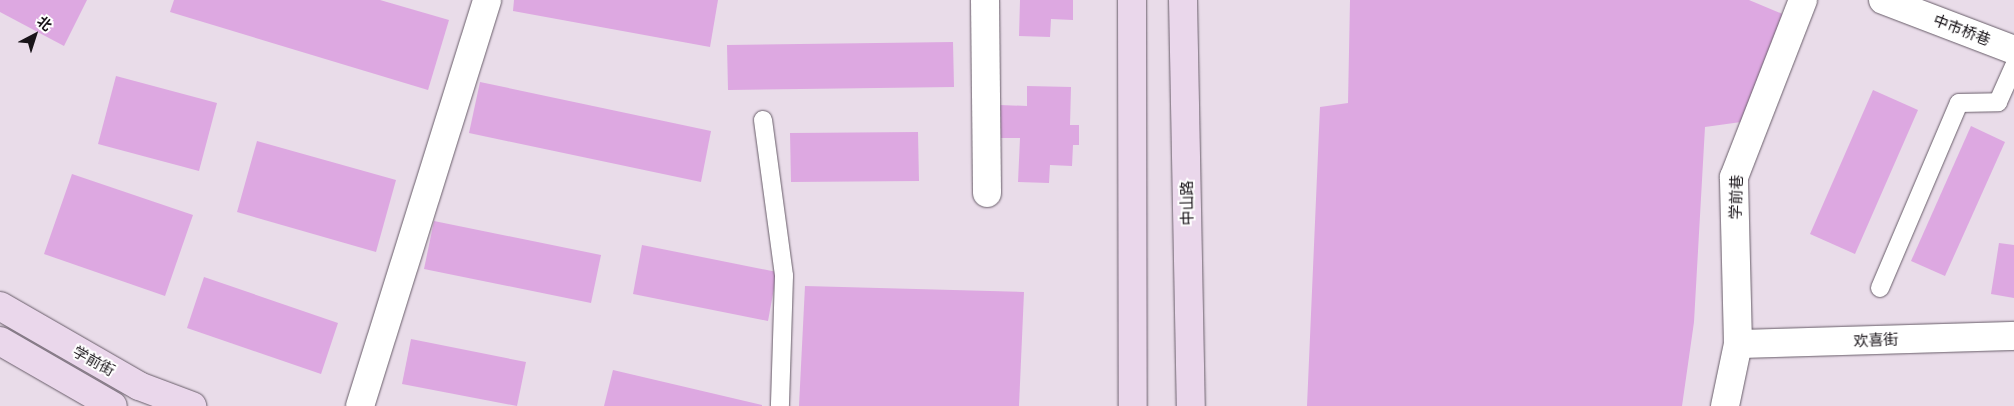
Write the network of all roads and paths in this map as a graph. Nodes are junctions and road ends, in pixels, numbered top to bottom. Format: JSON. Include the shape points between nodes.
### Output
{"nodes":[{"id":1,"x":487,"y":0,"type":"edge"},
{"id":2,"x":985,"y":0,"type":"edge"},
{"id":3,"x":1132,"y":0,"type":"edge"},
{"id":4,"x":1183,"y":0,"type":"edge"},
{"id":5,"x":1803,"y":0,"type":"edge"},
{"id":6,"x":1883,"y":0,"type":"edge"},
{"id":7,"x":2014,"y":50,"type":"edge"},
{"id":8,"x":2014,"y":66,"type":"edge"},
{"id":9,"x":763,"y":120,"type":"dead end"},
{"id":10,"x":987,"y":193,"type":"dead end"},
{"id":11,"x":1880,"y":288,"type":"dead end"},
{"id":12,"x":0,"y":306,"type":"edge"},
{"id":13,"x":2014,"y":336,"type":"edge"},
{"id":14,"x":0,"y":341,"type":"edge"},
{"id":15,"x":1738,"y":344,"type":"junction"},
{"id":16,"x":113,"y":406,"type":"edge"},
{"id":17,"x":192,"y":406,"type":"edge"},
{"id":18,"x":360,"y":406,"type":"edge"},
{"id":19,"x":780,"y":406,"type":"edge"},
{"id":20,"x":1133,"y":406,"type":"edge"},
{"id":21,"x":1191,"y":406,"type":"edge"},
{"id":22,"x":1725,"y":406,"type":"edge"}],
"edges":[{"from":1,"to":18,"type":"street"},
{"from":2,"to":10,"type":"street"},
{"from":3,"to":20,"type":"main road"},
{"from":4,"to":21,"type":"main road","name":"中山路"},
{"from":5,"to":15,"type":"street","name":"学前巷","via":[[1734,177]]},
{"from":6,"to":7,"type":"street","name":"中市桥巷"},
{"from":8,"to":11,"type":"lane","via":[[1998,102],[1958,103]]},
{"from":9,"to":19,"type":"lane","via":[[784,276]]},
{"from":12,"to":17,"type":"main road","name":"学前街","via":[[139,386]]},
{"from":13,"to":15,"type":"street","name":"欢喜街"},
{"from":14,"to":16,"type":"main road","name":"学前街"},
{"from":15,"to":22,"type":"street","name":"学前巷"}]}
